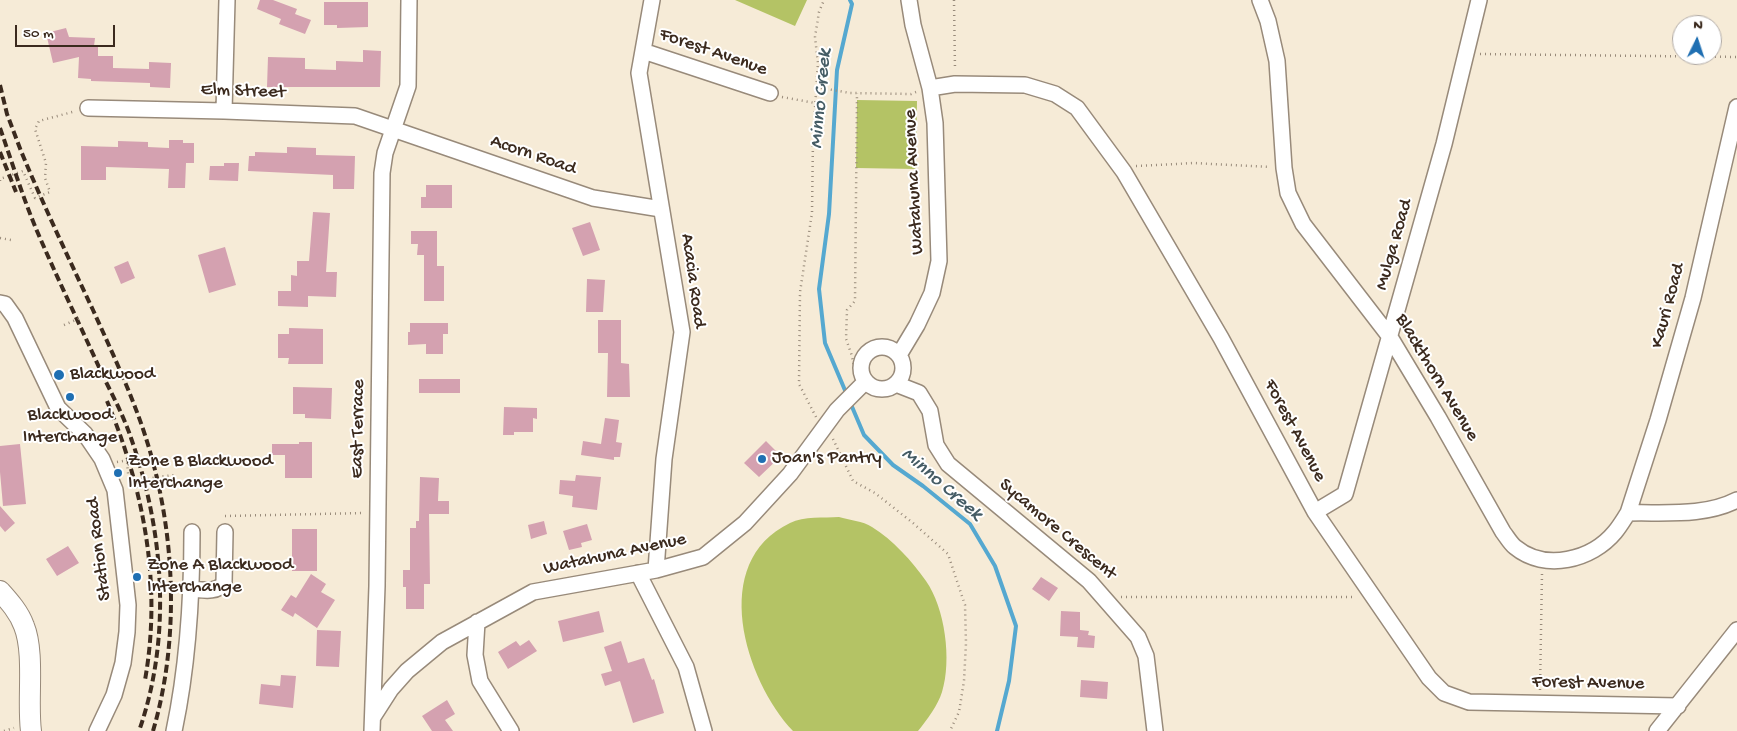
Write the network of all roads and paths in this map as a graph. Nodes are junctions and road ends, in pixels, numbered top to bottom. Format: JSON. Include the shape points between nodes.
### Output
{"nodes":[{"id":1,"x":227,"y":0,"type":"edge"},
{"id":2,"x":409,"y":0,"type":"edge"},
{"id":3,"x":652,"y":0,"type":"edge"},
{"id":4,"x":824,"y":0,"type":"edge"},
{"id":5,"x":908,"y":0,"type":"edge"},
{"id":6,"x":954,"y":0,"type":"edge"},
{"id":7,"x":1260,"y":0,"type":"edge"},
{"id":8,"x":1479,"y":0,"type":"edge"},
{"id":9,"x":643,"y":51,"type":"junction"},
{"id":10,"x":1466,"y":53,"type":"junction"},
{"id":11,"x":1737,"y":57,"type":"edge"},
{"id":12,"x":955,"y":84,"type":"junction"},
{"id":13,"x":816,"y":88,"type":"junction"},
{"id":14,"x":930,"y":88,"type":"junction"},
{"id":15,"x":770,"y":93,"type":"joint"},
{"id":16,"x":857,"y":93,"type":"junction"},
{"id":17,"x":815,"y":104,"type":"junction"},
{"id":18,"x":1737,"y":107,"type":"edge"},
{"id":19,"x":88,"y":108,"type":"joint"},
{"id":20,"x":224,"y":111,"type":"junction"},
{"id":21,"x":394,"y":128,"type":"junction"},
{"id":22,"x":1121,"y":168,"type":"junction"},
{"id":23,"x":1284,"y":168,"type":"junction"},
{"id":24,"x":0,"y":181,"type":"edge"},
{"id":25,"x":661,"y":209,"type":"junction"},
{"id":26,"x":0,"y":238,"type":"edge"},
{"id":27,"x":11,"y":240,"type":"dead end"},
{"id":28,"x":0,"y":302,"type":"edge"},
{"id":29,"x":80,"y":318,"type":"dead end"},
{"id":30,"x":64,"y":325,"type":"dead end"},
{"id":31,"x":1390,"y":337,"type":"junction"},
{"id":32,"x":899,"y":355,"type":"junction"},
{"id":33,"x":896,"y":384,"type":"junction"},
{"id":34,"x":859,"y":388,"type":"junction"},
{"id":35,"x":822,"y":429,"type":"junction"},
{"id":36,"x":113,"y":460,"type":"dead end"},
{"id":37,"x":175,"y":475,"type":"dead end"},
{"id":38,"x":1737,"y":500,"type":"edge"},
{"id":39,"x":1315,"y":512,"type":"junction"},
{"id":40,"x":378,"y":513,"type":"junction"},
{"id":41,"x":1628,"y":513,"type":"junction"},
{"id":42,"x":225,"y":516,"type":"dead end"},
{"id":43,"x":192,"y":532,"type":"dead end"},
{"id":44,"x":225,"y":532,"type":"dead end"},
{"id":45,"x":1542,"y":559,"type":"junction"},
{"id":46,"x":656,"y":570,"type":"junction"},
{"id":47,"x":638,"y":573,"type":"junction"},
{"id":48,"x":192,"y":589,"type":"junction"},
{"id":49,"x":0,"y":591,"type":"edge"},
{"id":50,"x":1374,"y":596,"type":"junction"},
{"id":51,"x":1105,"y":597,"type":"junction"},
{"id":52,"x":477,"y":622,"type":"junction"},
{"id":53,"x":1737,"y":630,"type":"edge"},
{"id":54,"x":1540,"y":703,"type":"junction"},
{"id":55,"x":1678,"y":706,"type":"junction"},
{"id":56,"x":372,"y":724,"type":"edge"},
{"id":57,"x":22,"y":730,"type":"edge"},
{"id":58,"x":4,"y":731,"type":"edge"},
{"id":59,"x":97,"y":731,"type":"edge"},
{"id":60,"x":174,"y":731,"type":"edge"},
{"id":61,"x":511,"y":731,"type":"edge"},
{"id":62,"x":704,"y":731,"type":"edge"},
{"id":63,"x":950,"y":731,"type":"edge"},
{"id":64,"x":1155,"y":731,"type":"edge"},
{"id":65,"x":1657,"y":731,"type":"edge"}],
"edges":[{"from":1,"to":20,"type":"street"},
{"from":2,"to":21,"type":"street","name":"East Terrace","via":[[408,86]]},
{"from":3,"to":9,"type":"street","name":"Acacia Road"},
{"from":4,"to":13,"type":"path","via":[[815,37]]},
{"from":5,"to":14,"type":"street","name":"Watahuna Avenue"},
{"from":6,"to":12,"type":"path"},
{"from":7,"to":23,"type":"street","name":"Blackthorn Avenue","via":[[1277,61]]},
{"from":8,"to":10,"type":"street","name":"Mulga Road"},
{"from":9,"to":15,"type":"street","name":"Forest Avenue"},
{"from":9,"to":25,"type":"street","name":"Acacia Road","via":[[639,73]]},
{"from":10,"to":11,"type":"path"},
{"from":10,"to":31,"type":"street","name":"Mulga Road"},
{"from":12,"to":14,"type":"street","name":"Forest Avenue"},
{"from":12,"to":22,"type":"street","name":"Forest Avenue","via":[[1025,85],[1055,94],[1077,108]]},
{"from":13,"to":16,"type":"path"},
{"from":13,"to":17,"type":"path"},
{"from":14,"to":16,"type":"path","via":[[911,94]]},
{"from":14,"to":32,"type":"street","name":"Watahuna Avenue","via":[[935,124],[939,261],[932,292]]},
{"from":15,"to":17,"type":"path"},
{"from":16,"to":34,"type":"path","via":[[855,301],[847,310],[846,338]]},
{"from":17,"to":35,"type":"path","via":[[812,213],[800,292],[799,384]]},
{"from":18,"to":41,"type":"street","name":"Kauri Road","via":[[1693,298]]},
{"from":19,"to":20,"type":"street","name":"Elm Street"},
{"from":19,"to":24,"type":"path","via":[[39,121],[35,129],[46,163],[45,178],[50,192],[35,198],[23,171]]},
{"from":20,"to":21,"type":"street","name":"Elm Street","via":[[355,116]]},
{"from":21,"to":25,"type":"street","name":"Acorn Road","via":[[592,198]]},
{"from":21,"to":40,"type":"street","name":"East Terrace","via":[[382,174]]},
{"from":22,"to":23,"type":"path","via":[[1194,164]]},
{"from":22,"to":39,"type":"street","name":"Forest Avenue","via":[[1221,338]]},
{"from":23,"to":31,"type":"street","name":"Blackthorn Avenue","via":[[1288,194],[1303,224]]},
{"from":25,"to":46,"type":"street","name":"Acacia Road","via":[[682,332],[664,459]]},
{"from":26,"to":27,"type":"path"},
{"from":28,"to":59,"type":"street","name":"Station Road","via":[[15,318],[58,408],[85,434],[102,459],[114,490],[125,578],[127,632],[114,695]]},
{"from":29,"to":30,"type":"path","bridge":true},
{"from":31,"to":39,"type":"street","name":"Mulga Road","via":[[1345,494]]},
{"from":31,"to":45,"type":"street","name":"Blackthorn Avenue","via":[[1503,532],[1515,547]]},
{"from":32,"to":33,"type":"street","via":[[903,369]]},
{"from":32,"to":34,"type":"street","via":[[880,346],[867,352],[861,361]]},
{"from":33,"to":34,"type":"street","via":[[882,390]]},
{"from":33,"to":51,"type":"street","name":"Sycamore Crescent","via":[[919,394],[923,400],[930,411],[936,445],[948,464]]},
{"from":34,"to":35,"type":"street","name":"Watahuna Avenue"},
{"from":35,"to":46,"type":"street","name":"Watahuna Avenue","via":[[790,474],[745,523],[703,557]]},
{"from":35,"to":63,"type":"path","via":[[833,440],[853,481],[875,493],[948,554],[965,605],[966,643],[964,681],[958,712]]},
{"from":36,"to":37,"type":"path","via":[[127,463],[131,484]]},
{"from":38,"to":41,"type":"street","via":[[1725,506],[1694,512]]},
{"from":39,"to":50,"type":"street","name":"Forest Avenue"},
{"from":40,"to":42,"type":"path"},
{"from":40,"to":56,"type":"street","name":"East Terrace"},
{"from":41,"to":45,"type":"street","name":"Blackthorn Avenue","via":[[1603,544],[1584,556],[1561,561]]},
{"from":43,"to":48,"type":"street"},
{"from":44,"to":48,"type":"street","via":[[224,583],[215,590]]},
{"from":45,"to":54,"type":"path"},
{"from":46,"to":47,"type":"street","name":"Watahuna Avenue"},
{"from":47,"to":52,"type":"street","name":"Watahuna Avenue","via":[[533,592]]},
{"from":47,"to":62,"type":"street","via":[[686,668]]},
{"from":48,"to":60,"type":"street","via":[[183,688]]},
{"from":49,"to":57,"type":"main road","via":[[25,626],[29,649]]},
{"from":50,"to":51,"type":"path"},
{"from":50,"to":54,"type":"street","name":"Forest Avenue","via":[[1430,678],[1444,693],[1469,702]]},
{"from":51,"to":64,"type":"street","name":"Sycamore Crescent","via":[[1138,636],[1146,656]]},
{"from":52,"to":56,"type":"street","name":"Watahuna Avenue","via":[[442,642],[407,671],[390,688]]},
{"from":52,"to":61,"type":"street","via":[[475,655],[480,681]]},
{"from":53,"to":55,"type":"street"},
{"from":54,"to":55,"type":"street","name":"Forest Avenue"},
{"from":55,"to":65,"type":"street"},
{"from":57,"to":58,"type":"path"}]}
